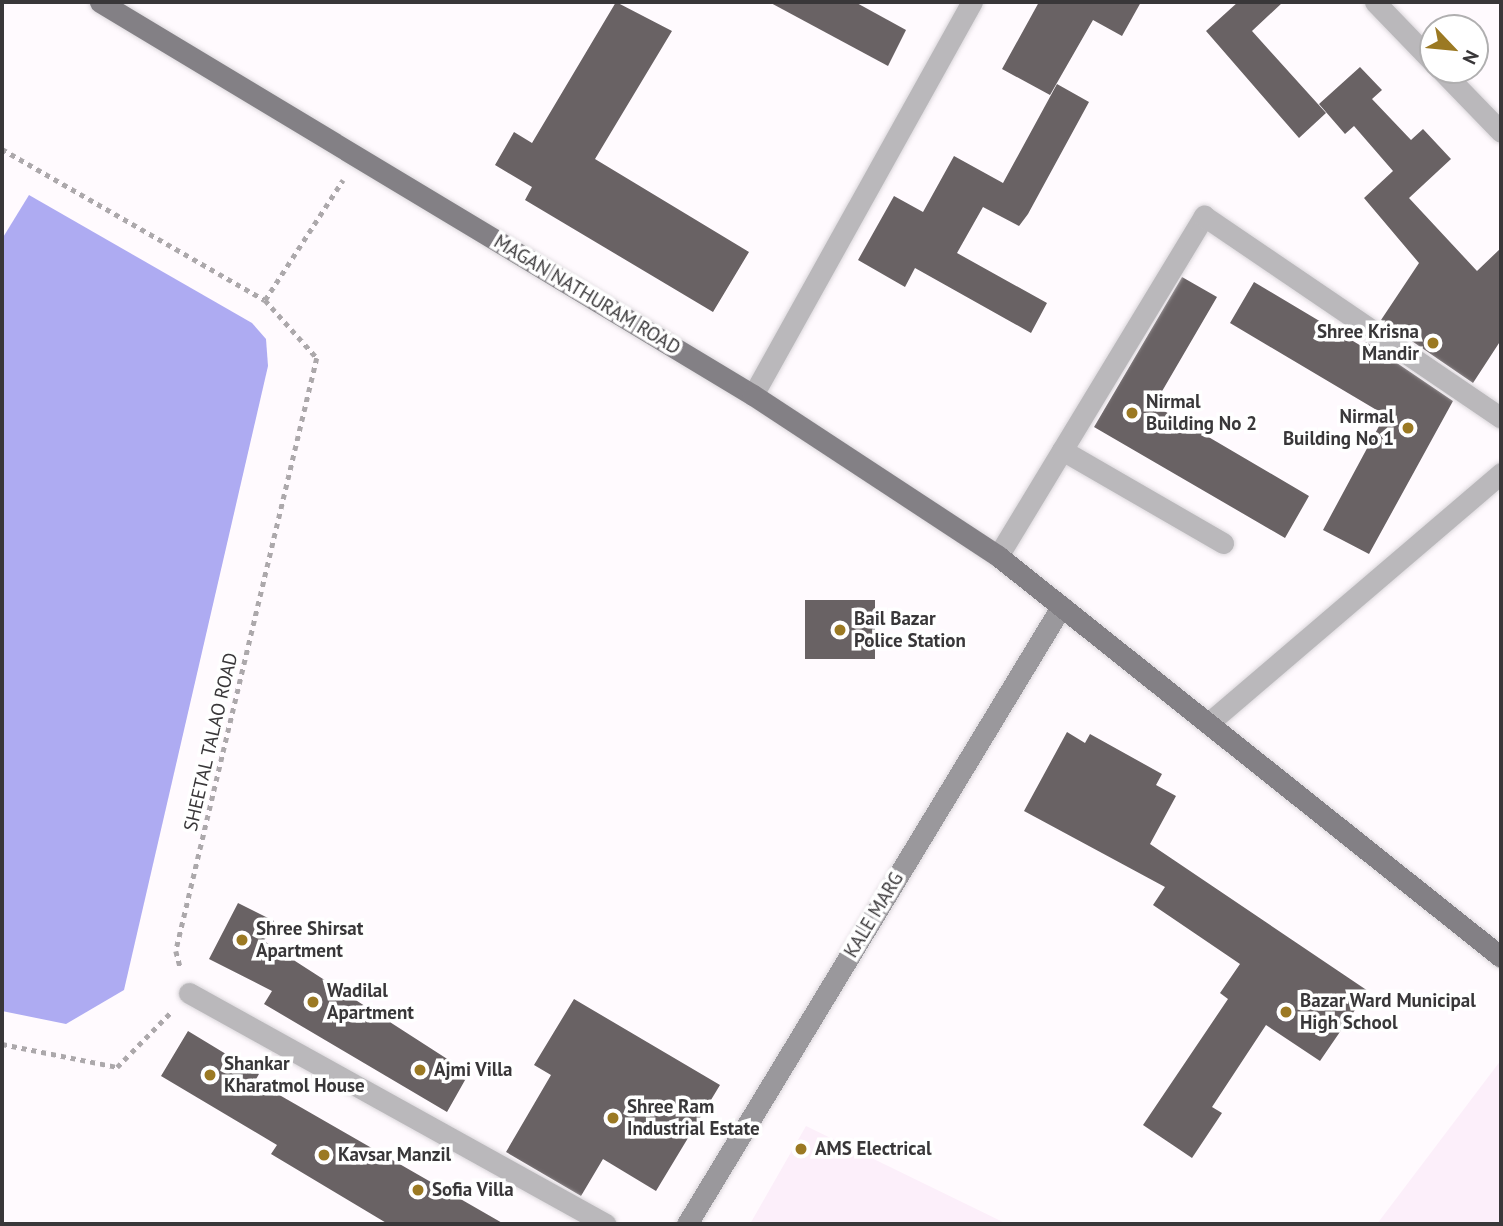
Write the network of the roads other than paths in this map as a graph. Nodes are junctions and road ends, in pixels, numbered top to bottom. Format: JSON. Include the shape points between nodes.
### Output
{"nodes":[{"id":1,"x":100,"y":2,"type":"edge"},
{"id":2,"x":972,"y":2,"type":"edge"},
{"id":3,"x":1375,"y":2,"type":"edge"},
{"id":4,"x":1419,"y":48,"type":"edge"},
{"id":5,"x":1455,"y":84,"type":"edge"},
{"id":6,"x":1501,"y":132,"type":"edge"},
{"id":7,"x":753,"y":395,"type":"junction"},
{"id":8,"x":1501,"y":418,"type":"edge"},
{"id":9,"x":1062,"y":450,"type":"junction"},
{"id":10,"x":1501,"y":473,"type":"edge"},
{"id":11,"x":1223,"y":543,"type":"dead end"},
{"id":12,"x":998,"y":556,"type":"junction"},
{"id":13,"x":1061,"y":607,"type":"junction"},
{"id":14,"x":1211,"y":721,"type":"junction"},
{"id":15,"x":1501,"y":957,"type":"edge"},
{"id":16,"x":189,"y":993,"type":"road end"},
{"id":17,"x":605,"y":1224,"type":"edge"},
{"id":18,"x":687,"y":1224,"type":"edge"}],
"edges":[{"from":1,"to":7,"type":"main road","name":"MAGAN NATHURAM ROAD"},
{"from":2,"to":7,"type":"street"},
{"from":3,"to":4,"type":"street"},
{"from":5,"to":6,"type":"street"},
{"from":7,"to":12,"type":"main road","name":"MAGAN NATHURAM ROAD"},
{"from":8,"to":9,"type":"street","via":[[1204,216]]},
{"from":9,"to":11,"type":"street"},
{"from":9,"to":12,"type":"street"},
{"from":10,"to":14,"type":"street"},
{"from":12,"to":13,"type":"main road","name":"MAGAN NATHURAM ROAD"},
{"from":13,"to":14,"type":"main road","name":"MAGAN NATHURAM ROAD"},
{"from":13,"to":18,"type":"main road","name":"KALE MARG"},
{"from":14,"to":15,"type":"main road","name":"MAGAN NATHURAM ROAD"},
{"from":16,"to":17,"type":"street"}]}
